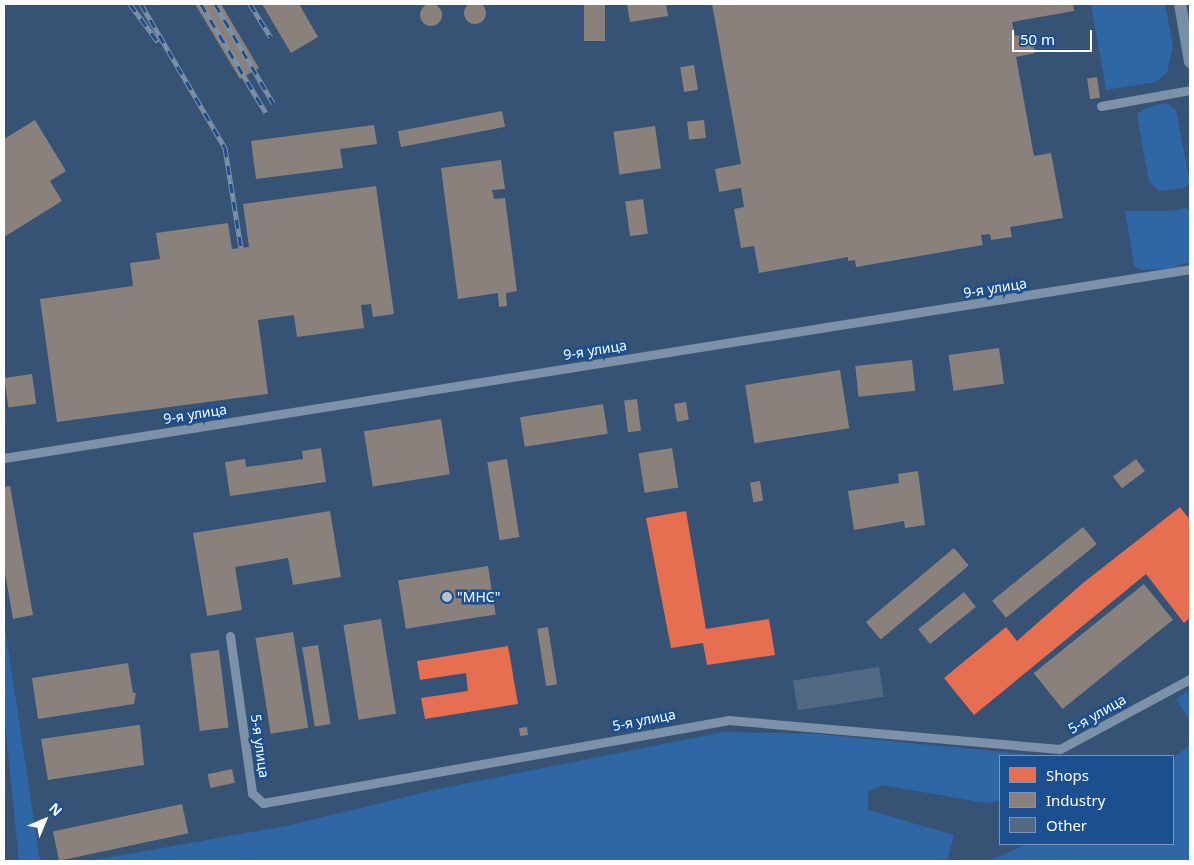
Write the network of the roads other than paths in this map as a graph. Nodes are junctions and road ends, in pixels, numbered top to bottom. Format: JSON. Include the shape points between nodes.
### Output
{"nodes":[{"id":1,"x":1180,"y":4,"type":"edge"},
{"id":2,"x":1190,"y":62,"type":"edge"},
{"id":3,"x":1190,"y":90,"type":"edge"},
{"id":4,"x":1101,"y":106,"type":"dead end"},
{"id":5,"x":1190,"y":269,"type":"edge"},
{"id":6,"x":4,"y":458,"type":"edge"},
{"id":7,"x":230,"y":636,"type":"dead end"},
{"id":8,"x":1190,"y":679,"type":"edge"}],
"edges":[{"from":1,"to":2,"type":"main road"},
{"from":3,"to":4,"type":"street"},
{"from":5,"to":6,"type":"street","name":"9-я улица"},
{"from":7,"to":8,"type":"street","name":"5-я улица","via":[[252,793],[264,803],[728,720],[1060,749]]}]}
